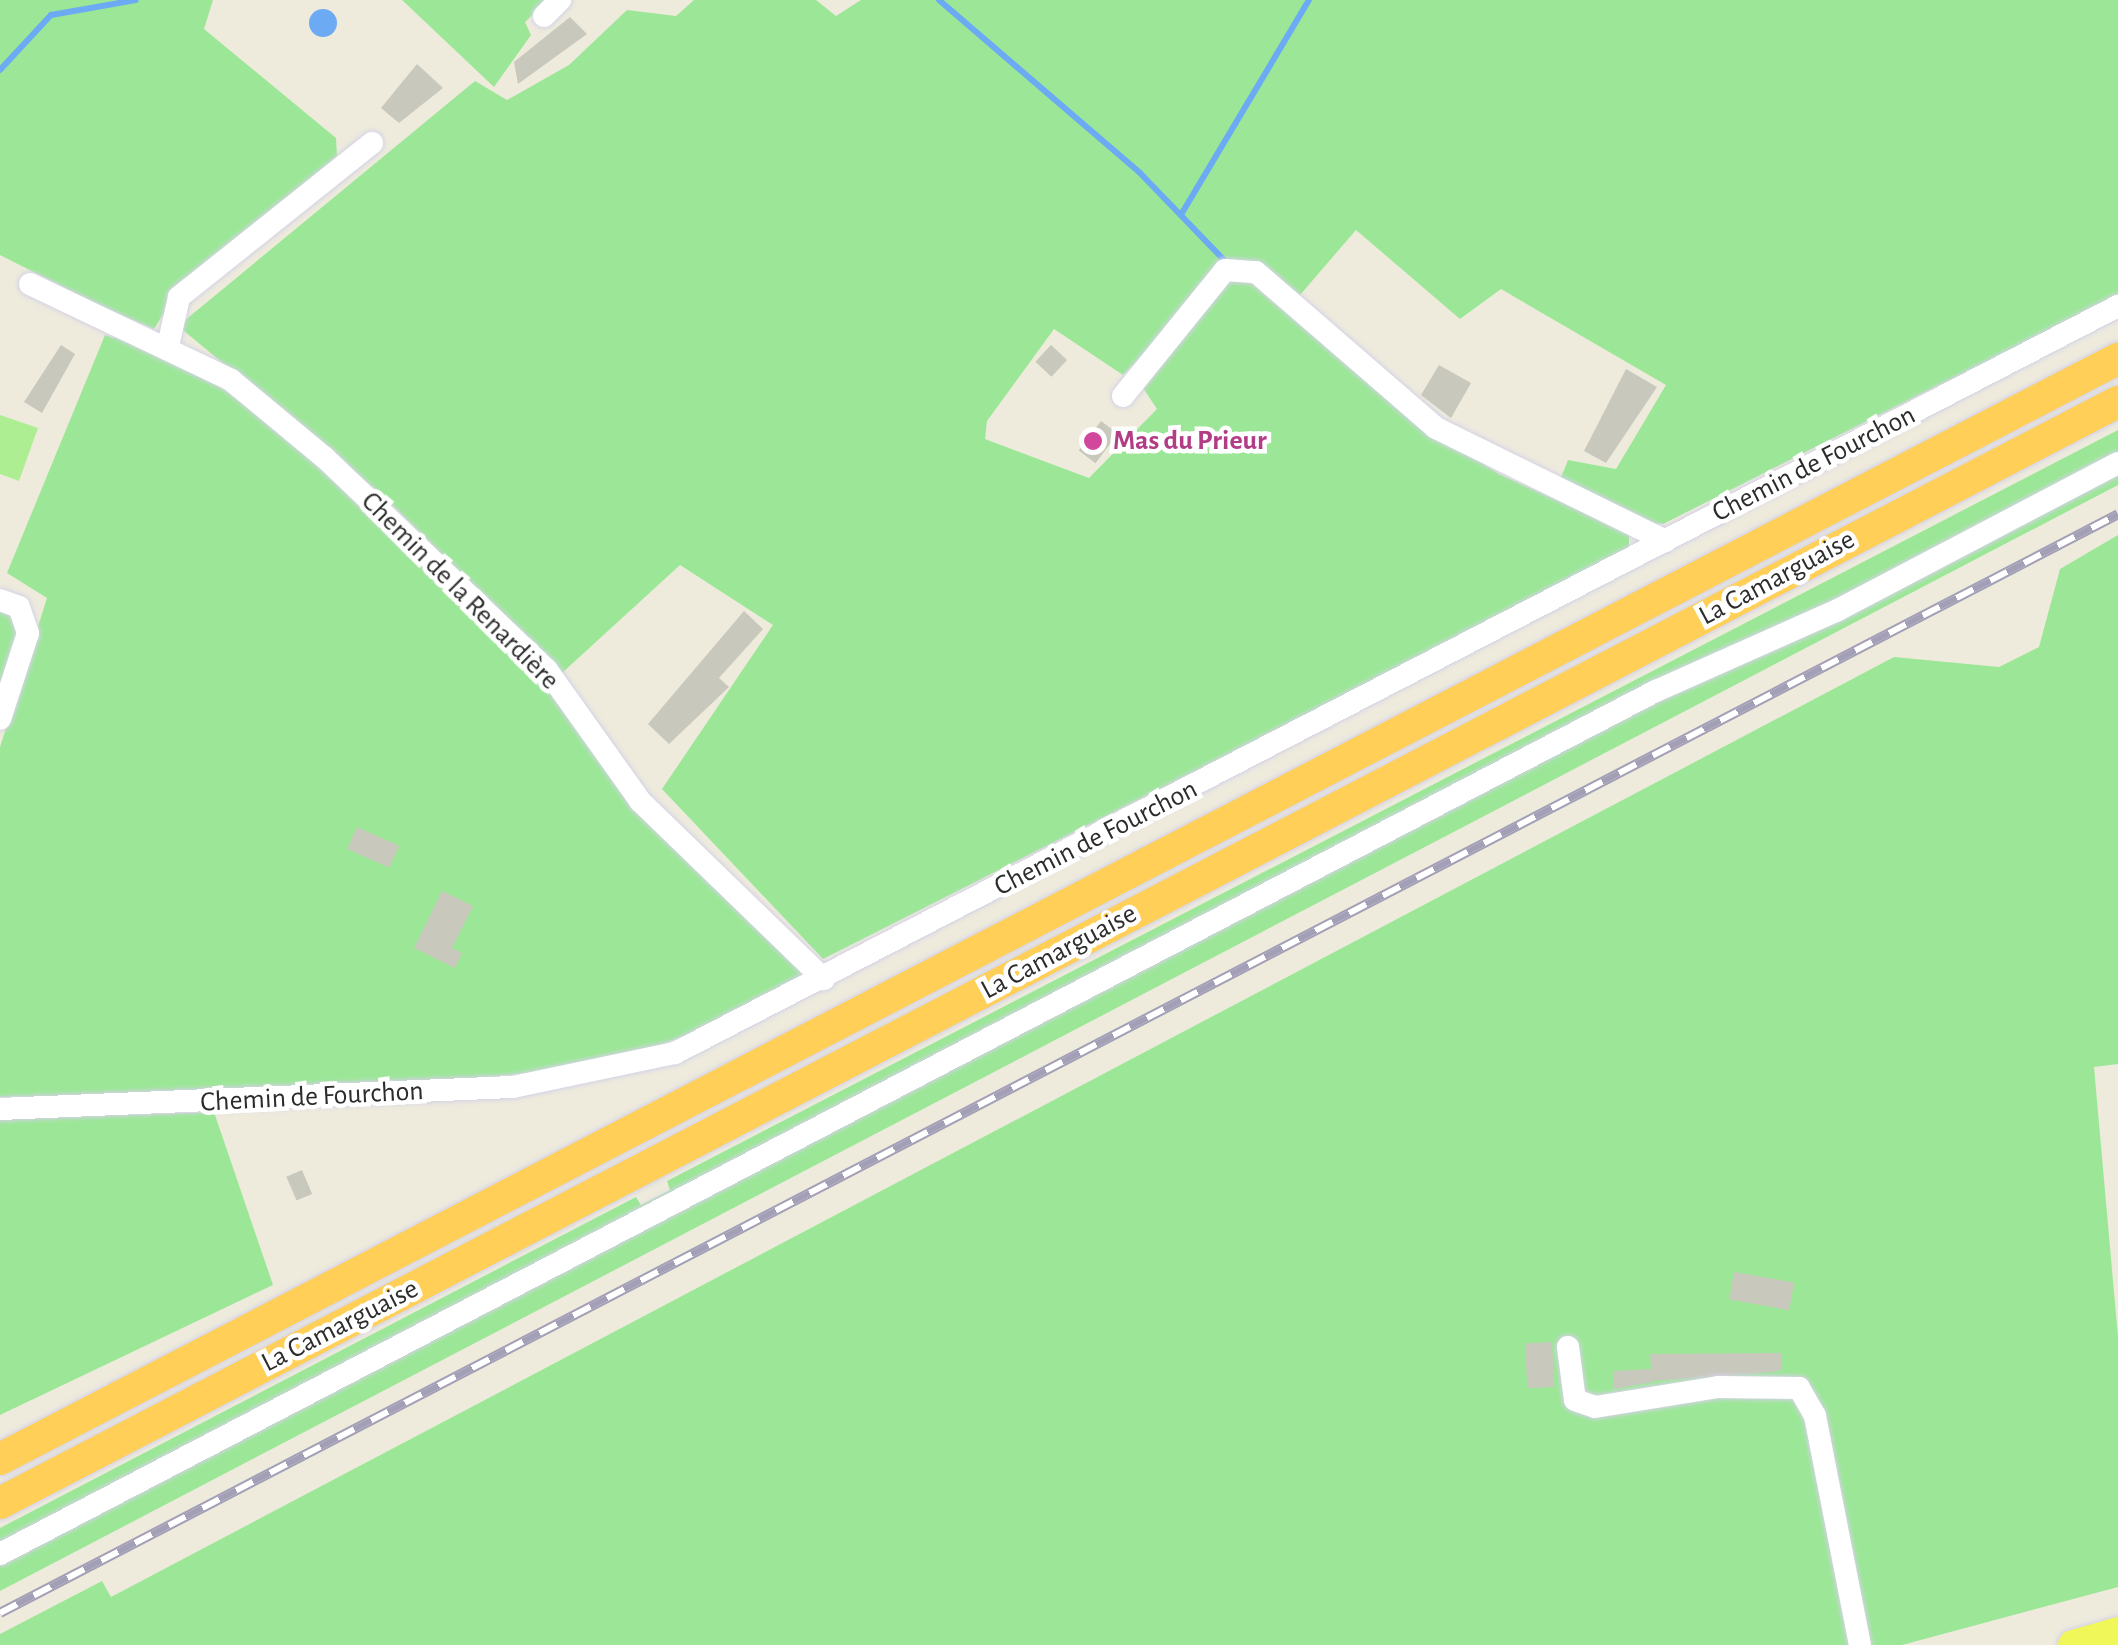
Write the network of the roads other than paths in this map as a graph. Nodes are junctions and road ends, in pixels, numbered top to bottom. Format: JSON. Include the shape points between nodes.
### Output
{"nodes":[{"id":1,"x":372,"y":143,"type":"dead end"},
{"id":2,"x":30,"y":284,"type":"dead end"},
{"id":3,"x":2118,"y":306,"type":"edge"},
{"id":4,"x":168,"y":346,"type":"junction"},
{"id":5,"x":2118,"y":360,"type":"edge"},
{"id":6,"x":1123,"y":396,"type":"dead end"},
{"id":7,"x":2118,"y":402,"type":"edge"},
{"id":8,"x":2118,"y":463,"type":"edge"},
{"id":9,"x":1666,"y":541,"type":"junction"},
{"id":10,"x":0,"y":600,"type":"edge"},
{"id":11,"x":0,"y":719,"type":"edge"},
{"id":12,"x":824,"y":980,"type":"junction"},
{"id":13,"x":0,"y":1110,"type":"edge"},
{"id":14,"x":314,"y":1296,"type":"junction"},
{"id":15,"x":1568,"y":1347,"type":"dead end"},
{"id":16,"x":0,"y":1440,"type":"edge"},
{"id":17,"x":0,"y":1460,"type":"edge"},
{"id":18,"x":0,"y":1503,"type":"edge"},
{"id":19,"x":0,"y":1554,"type":"edge"},
{"id":20,"x":2118,"y":1632,"type":"edge"},
{"id":21,"x":1860,"y":1645,"type":"edge"},
{"id":22,"x":2073,"y":1645,"type":"edge"}],
"edges":[{"from":1,"to":4,"type":"street","via":[[179,297]]},
{"from":2,"to":4,"type":"street","name":"Chemin de la Renardière"},
{"from":3,"to":9,"type":"street","name":"Chemin de Fourchon"},
{"from":4,"to":12,"type":"street","name":"Chemin de la Renardière","via":[[232,380],[416,540],[547,670],[640,802]]},
{"from":5,"to":14,"type":"highway","name":"La Camarguaise"},
{"from":6,"to":9,"type":"street","via":[[1225,270],[1256,272],[1436,428]]},
{"from":7,"to":18,"type":"highway","name":"La Camarguaise"},
{"from":8,"to":19,"type":"street","via":[[1836,611],[1656,691]]},
{"from":9,"to":12,"type":"street","name":"Chemin de Fourchon"},
{"from":10,"to":11,"type":"street","via":[[19,607],[28,634]]},
{"from":12,"to":13,"type":"street","name":"Chemin de Fourchon","via":[[675,1053],[597,1076],[368,1096]]},
{"from":14,"to":16,"type":"highway"},
{"from":14,"to":17,"type":"highway","name":"La Camarguaise"},
{"from":15,"to":21,"type":"street","via":[[1576,1400],[1595,1407],[1718,1387],[1798,1388],[1815,1416]]},
{"from":20,"to":22,"type":"main road"}]}
